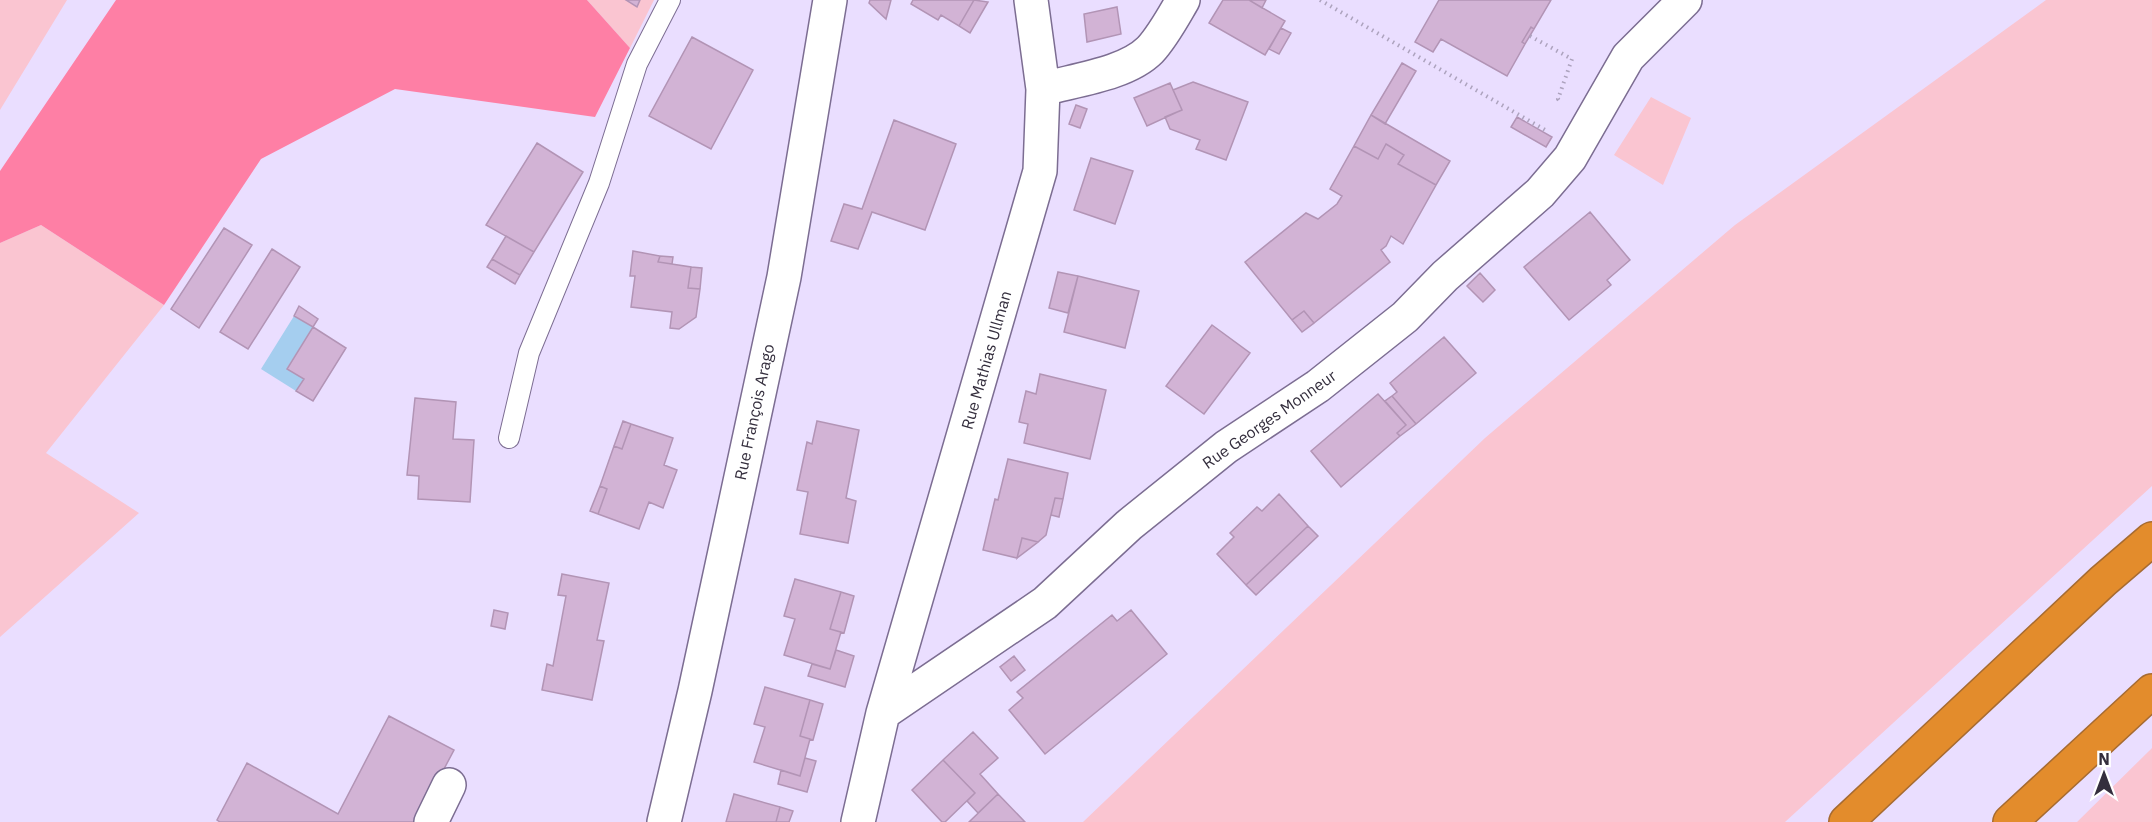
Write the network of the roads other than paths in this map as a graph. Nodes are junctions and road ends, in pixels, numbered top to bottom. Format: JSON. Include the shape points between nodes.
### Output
{"nodes":[{"id":1,"x":670,"y":0,"type":"edge"},
{"id":2,"x":830,"y":0,"type":"edge"},
{"id":3,"x":1032,"y":0,"type":"edge"},
{"id":4,"x":1183,"y":0,"type":"edge"},
{"id":5,"x":1685,"y":0,"type":"edge"},
{"id":6,"x":1042,"y":89,"type":"junction"},
{"id":7,"x":508,"y":438,"type":"dead end"},
{"id":8,"x":2152,"y":539,"type":"edge"},
{"id":9,"x":2152,"y":691,"type":"edge"},
{"id":10,"x":883,"y":713,"type":"junction"},
{"id":11,"x":449,"y":785,"type":"dead end"},
{"id":12,"x":431,"y":822,"type":"edge"},
{"id":13,"x":664,"y":822,"type":"edge"},
{"id":14,"x":858,"y":822,"type":"edge"},
{"id":15,"x":1846,"y":822,"type":"edge"},
{"id":16,"x":2010,"y":822,"type":"edge"}],
"edges":[{"from":1,"to":7,"type":"lane","via":[[637,64],[599,183],[529,353]]},
{"from":2,"to":13,"type":"street","name":"Rue François Arago","via":[[784,277]]},
{"from":3,"to":6,"type":"street","name":"Rue Mathias Ullman"},
{"from":4,"to":6,"type":"street","via":[[1159,39],[1127,66]]},
{"from":5,"to":10,"type":"street","name":"Rue Georges Monneur","via":[[1628,57],[1576,148],[1540,193],[1445,276],[1405,317],[1318,386],[1226,447],[1129,525],[1045,603]]},
{"from":6,"to":10,"type":"street","name":"Rue Mathias Ullman","via":[[1040,171]]},
{"from":8,"to":15,"type":"highway"},
{"from":9,"to":16,"type":"highway"},
{"from":10,"to":14,"type":"street"},
{"from":11,"to":12,"type":"street"}]}
